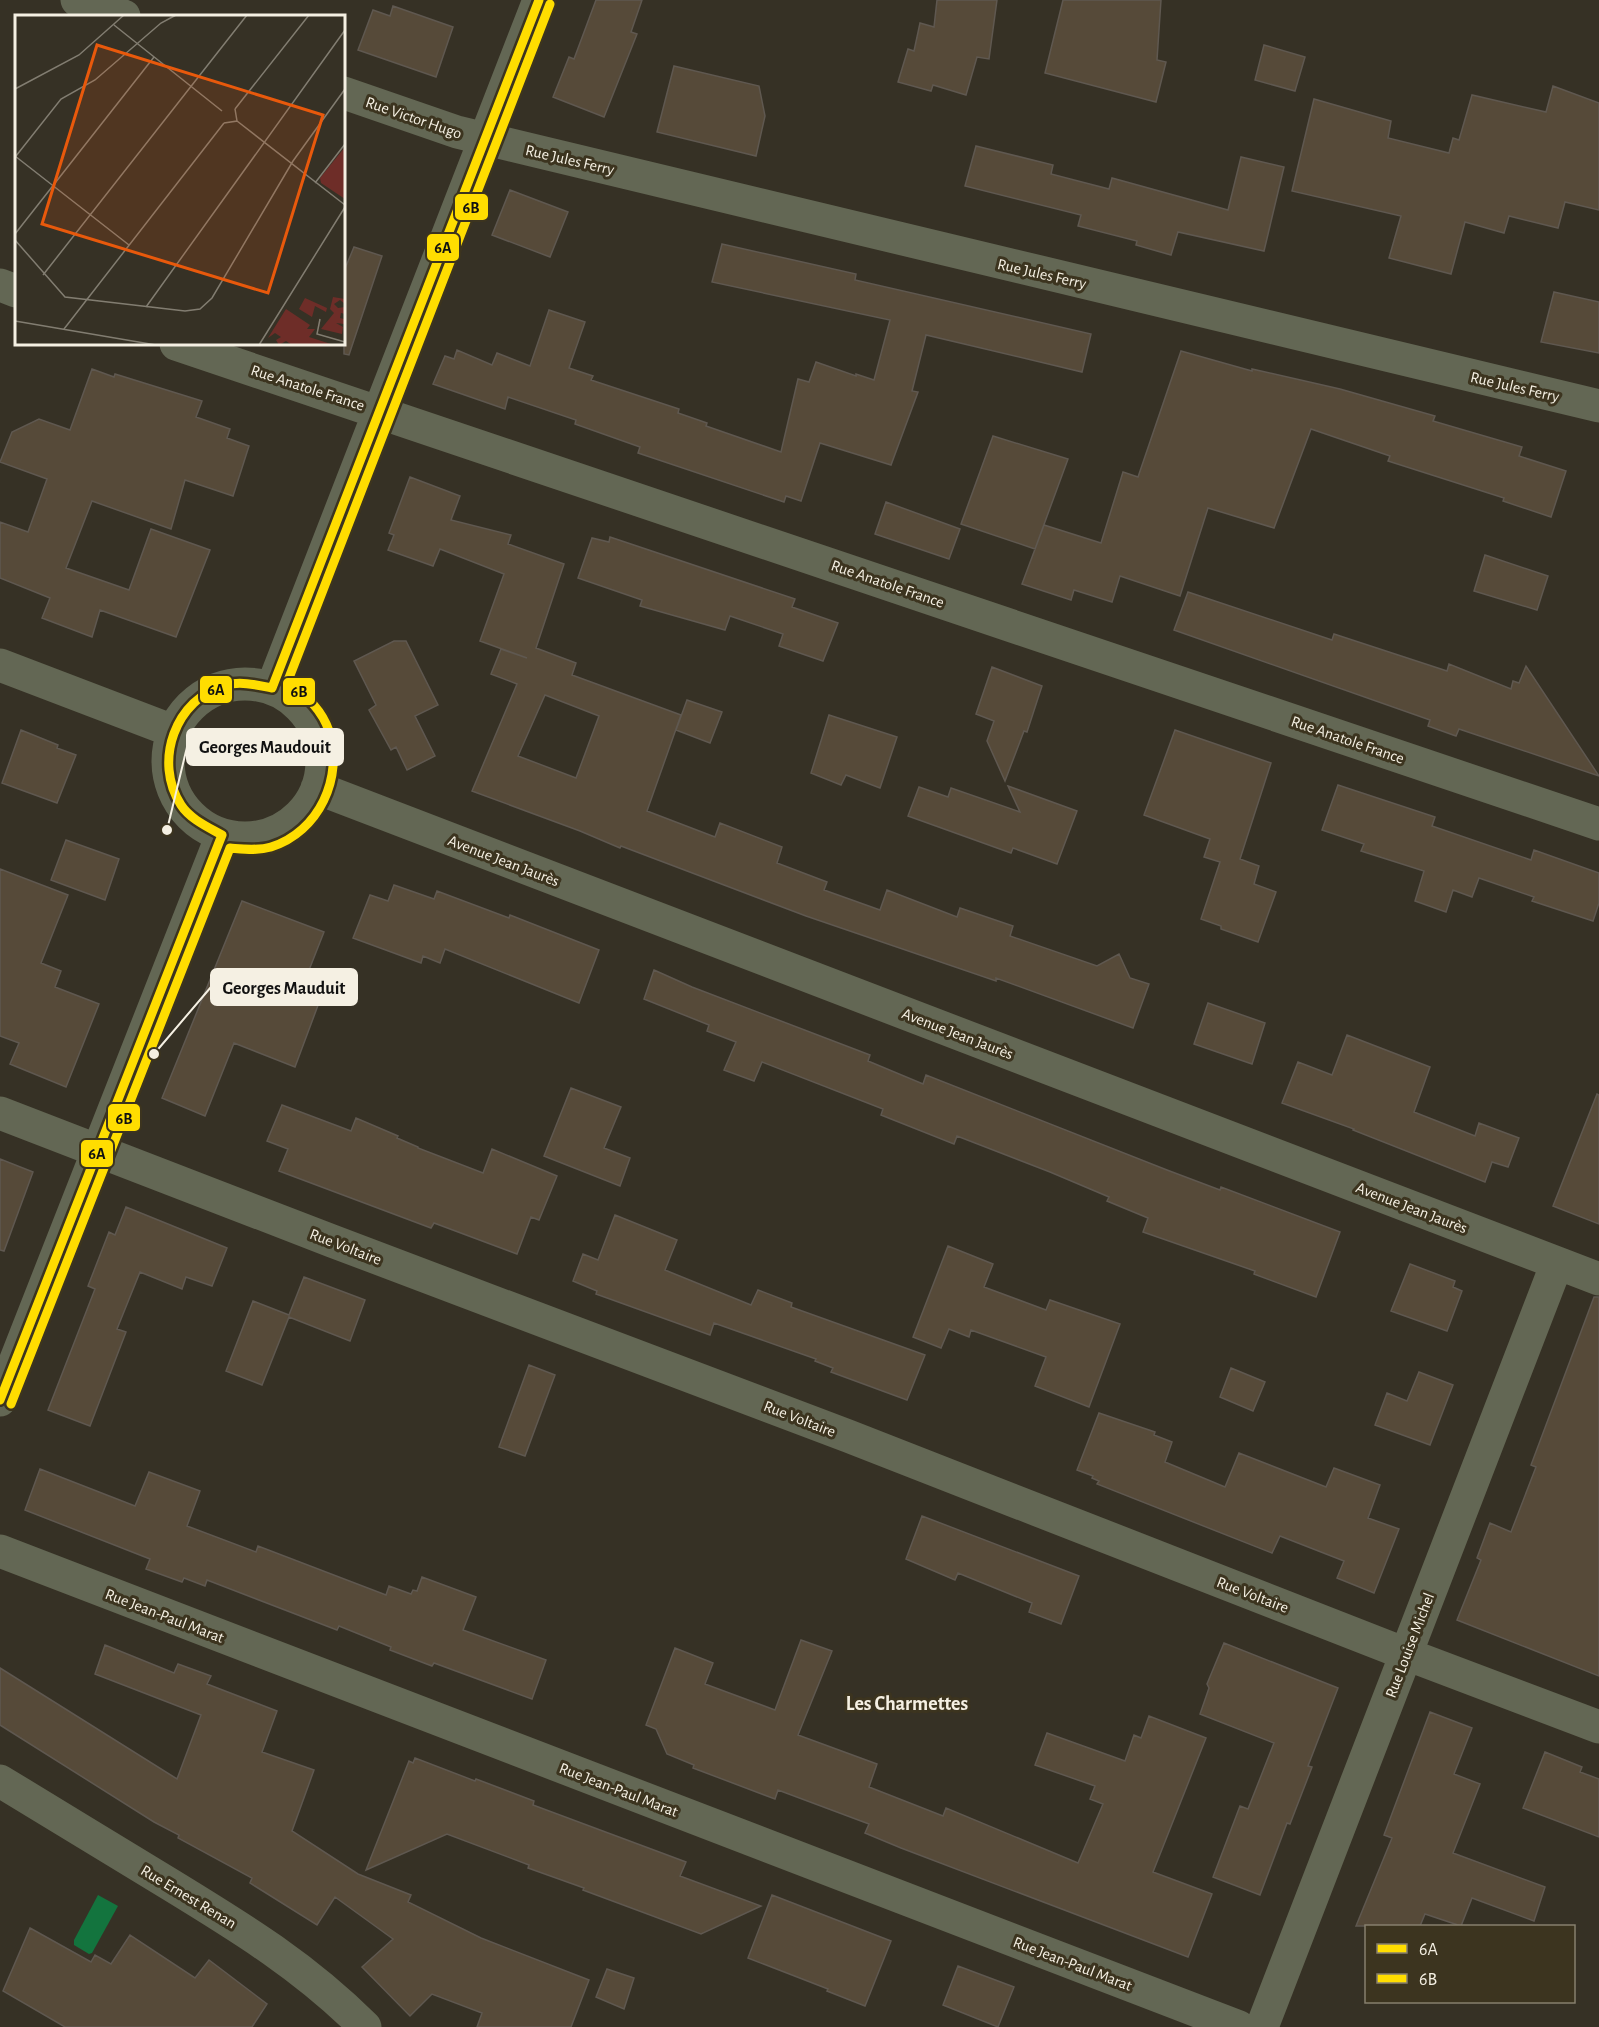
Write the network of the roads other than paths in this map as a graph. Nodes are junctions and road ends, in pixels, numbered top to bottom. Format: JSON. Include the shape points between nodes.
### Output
{"nodes":[{"id":1,"x":77,"y":0,"type":"edge"},
{"id":2,"x":540,"y":0,"type":"edge"},
{"id":3,"x":121,"y":15,"type":"edge"},
{"id":4,"x":345,"y":93,"type":"edge"},
{"id":5,"x":486,"y":139,"type":"junction"},
{"id":6,"x":0,"y":285,"type":"edge"},
{"id":7,"x":15,"y":291,"type":"edge"},
{"id":8,"x":179,"y":345,"type":"edge"},
{"id":9,"x":1599,"y":406,"type":"edge"},
{"id":10,"x":379,"y":412,"type":"junction"},
{"id":11,"x":0,"y":665,"type":"edge"},
{"id":12,"x":272,"y":688,"type":"junction"},
{"id":13,"x":173,"y":731,"type":"junction"},
{"id":14,"x":317,"y":788,"type":"junction"},
{"id":15,"x":1599,"y":824,"type":"edge"},
{"id":16,"x":222,"y":835,"type":"junction"},
{"id":17,"x":0,"y":1113,"type":"edge"},
{"id":18,"x":98,"y":1150,"type":"junction"},
{"id":19,"x":1557,"y":1263,"type":"junction"},
{"id":20,"x":1599,"y":1279,"type":"edge"},
{"id":21,"x":0,"y":1400,"type":"edge"},
{"id":22,"x":0,"y":1551,"type":"edge"},
{"id":23,"x":1406,"y":1654,"type":"junction"},
{"id":24,"x":1599,"y":1727,"type":"edge"},
{"id":25,"x":0,"y":1781,"type":"edge"},
{"id":26,"x":365,"y":2027,"type":"edge"},
{"id":27,"x":1239,"y":2027,"type":"edge"},
{"id":28,"x":1262,"y":2027,"type":"edge"}],
"edges":[{"from":1,"to":3,"type":"street"},
{"from":2,"to":5,"type":"street"},
{"from":4,"to":5,"type":"street","name":"Rue Victor Hugo"},
{"from":5,"to":9,"type":"street","name":"Rue Jules Ferry"},
{"from":5,"to":10,"type":"street"},
{"from":6,"to":7,"type":"street"},
{"from":8,"to":10,"type":"street","name":"Rue Anatole France"},
{"from":10,"to":12,"type":"street"},
{"from":10,"to":15,"type":"street","name":"Rue Anatole France"},
{"from":11,"to":13,"type":"street"},
{"from":12,"to":13,"type":"street","via":[[249,683],[225,686],[203,695]]},
{"from":12,"to":14,"type":"street","via":[[293,700],[310,718],[319,740],[322,764]]},
{"from":13,"to":16,"type":"street","via":[[167,756],[171,781],[181,805],[199,824]]},
{"from":14,"to":16,"type":"street","via":[[306,808],[279,830],[245,838]]},
{"from":14,"to":19,"type":"street","name":"Avenue Jean Jaurès"},
{"from":16,"to":18,"type":"street"},
{"from":17,"to":18,"type":"street","name":"Rue Voltaire"},
{"from":18,"to":21,"type":"street"},
{"from":18,"to":23,"type":"street","name":"Rue Voltaire"},
{"from":19,"to":20,"type":"street","name":"Avenue Jean Jaurès"},
{"from":19,"to":23,"type":"street","name":"Rue Louise Michel"},
{"from":22,"to":27,"type":"street","name":"Rue Jean-Paul Marat"},
{"from":23,"to":24,"type":"street","name":"Rue Voltaire"},
{"from":23,"to":28,"type":"street","name":"Rue Louise Michel"},
{"from":25,"to":26,"type":"street","name":"Rue Ernest Renan","via":[[287,1958]]}]}
